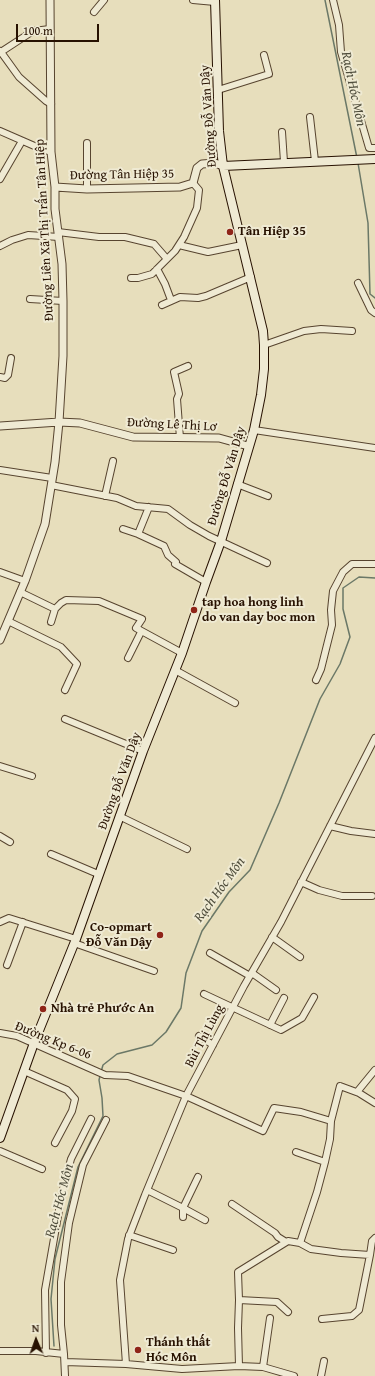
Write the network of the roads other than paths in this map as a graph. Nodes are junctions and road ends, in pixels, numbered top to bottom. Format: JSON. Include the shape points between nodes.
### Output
{"nodes":[{"id":1,"x":50,"y":0,"type":"edge"},
{"id":2,"x":104,"y":0,"type":"edge"},
{"id":3,"x":193,"y":0,"type":"edge"},
{"id":4,"x":333,"y":0,"type":"edge"},
{"id":5,"x":215,"y":1,"type":"edge"},
{"id":6,"x":94,"y":12,"type":"dead end"},
{"id":7,"x":50,"y":29,"type":"junction"},
{"id":8,"x":1,"y":51,"type":"edge"},
{"id":9,"x":264,"y":55,"type":"dead end"},
{"id":10,"x":218,"y":90,"type":"junction"},
{"id":11,"x":51,"y":104,"type":"junction"},
{"id":12,"x":310,"y":117,"type":"dead end"},
{"id":13,"x":0,"y":131,"type":"edge"},
{"id":14,"x":282,"y":132,"type":"dead end"},
{"id":15,"x":22,"y":141,"type":"junction"},
{"id":16,"x":87,"y":144,"type":"dead end"},
{"id":17,"x":375,"y":148,"type":"edge"},
{"id":18,"x":51,"y":152,"type":"junction"},
{"id":19,"x":374,"y":159,"type":"edge"},
{"id":20,"x":315,"y":161,"type":"junction"},
{"id":21,"x":284,"y":162,"type":"junction"},
{"id":22,"x":223,"y":166,"type":"junction"},
{"id":23,"x":0,"y":179,"type":"edge"},
{"id":24,"x":193,"y":183,"type":"junction"},
{"id":25,"x":55,"y":187,"type":"junction"},
{"id":26,"x":87,"y":189,"type":"junction"},
{"id":27,"x":58,"y":235,"type":"junction"},
{"id":28,"x":179,"y":245,"type":"junction"},
{"id":29,"x":242,"y":245,"type":"junction"},
{"id":30,"x":0,"y":246,"type":"edge"},
{"id":31,"x":167,"y":259,"type":"junction"},
{"id":32,"x":157,"y":269,"type":"junction"},
{"id":33,"x":250,"y":277,"type":"junction"},
{"id":34,"x":131,"y":278,"type":"dead end"},
{"id":35,"x":358,"y":283,"type":"dead end"},
{"id":36,"x":30,"y":299,"type":"dead end"},
{"id":37,"x":171,"y":300,"type":"junction"},
{"id":38,"x":63,"y":301,"type":"junction"},
{"id":39,"x":162,"y":305,"type":"dead end"},
{"id":40,"x":375,"y":313,"type":"edge"},
{"id":41,"x":352,"y":331,"type":"dead end"},
{"id":42,"x":264,"y":345,"type":"junction"},
{"id":43,"x":11,"y":358,"type":"dead end"},
{"id":44,"x":188,"y":366,"type":"dead end"},
{"id":45,"x":0,"y":377,"type":"edge"},
{"id":46,"x":59,"y":422,"type":"junction"},
{"id":47,"x":0,"y":426,"type":"edge"},
{"id":48,"x":254,"y":430,"type":"junction"},
{"id":49,"x":180,"y":438,"type":"junction"},
{"id":50,"x":248,"y":446,"type":"junction"},
{"id":51,"x":375,"y":448,"type":"edge"},
{"id":52,"x":113,"y":461,"type":"dead end"},
{"id":53,"x":0,"y":470,"type":"edge"},
{"id":54,"x":51,"y":481,"type":"junction"},
{"id":55,"x":237,"y":484,"type":"junction"},
{"id":56,"x":104,"y":496,"type":"junction"},
{"id":57,"x":268,"y":496,"type":"dead end"},
{"id":58,"x":149,"y":507,"type":"junction"},
{"id":59,"x":123,"y":529,"type":"dead end"},
{"id":60,"x":138,"y":534,"type":"junction"},
{"id":61,"x":221,"y":540,"type":"junction"},
{"id":62,"x":267,"y":563,"type":"dead end"},
{"id":63,"x":375,"y":564,"type":"edge"},
{"id":64,"x":0,"y":572,"type":"edge"},
{"id":65,"x":25,"y":581,"type":"junction"},
{"id":66,"x":206,"y":582,"type":"junction"},
{"id":67,"x":20,"y":592,"type":"junction"},
{"id":68,"x":55,"y":609,"type":"junction"},
{"id":69,"x":51,"y":622,"type":"dead end"},
{"id":70,"x":4,"y":624,"type":"edge"},
{"id":71,"x":142,"y":632,"type":"junction"},
{"id":72,"x":0,"y":640,"type":"edge"},
{"id":73,"x":182,"y":652,"type":"junction"},
{"id":74,"x":128,"y":658,"type":"dead end"},
{"id":75,"x":175,"y":670,"type":"junction"},
{"id":76,"x":316,"y":680,"type":"dead end"},
{"id":77,"x":65,"y":690,"type":"dead end"},
{"id":78,"x":235,"y":703,"type":"dead end"},
{"id":79,"x":65,"y":719,"type":"dead end"},
{"id":80,"x":375,"y":738,"type":"edge"},
{"id":81,"x":143,"y":751,"type":"junction"},
{"id":82,"x":0,"y":766,"type":"edge"},
{"id":83,"x":32,"y":776,"type":"dead end"},
{"id":84,"x":119,"y":816,"type":"junction"},
{"id":85,"x":330,"y":826,"type":"junction"},
{"id":86,"x":375,"y":834,"type":"edge"},
{"id":87,"x":0,"y":836,"type":"edge"},
{"id":88,"x":10,"y":842,"type":"dead end"},
{"id":89,"x":188,"y":848,"type":"dead end"},
{"id":90,"x":51,"y":854,"type":"dead end"},
{"id":91,"x":98,"y":874,"type":"junction"},
{"id":92,"x":301,"y":882,"type":"junction"},
{"id":93,"x":372,"y":896,"type":"dead end"},
{"id":94,"x":0,"y":922,"type":"edge"},
{"id":95,"x":24,"y":922,"type":"junction"},
{"id":96,"x":272,"y":937,"type":"junction"},
{"id":97,"x":75,"y":941,"type":"junction"},
{"id":98,"x":210,"y":953,"type":"dead end"},
{"id":99,"x":300,"y":957,"type":"dead end"},
{"id":100,"x":7,"y":965,"type":"dead end"},
{"id":101,"x":154,"y":971,"type":"dead end"},
{"id":102,"x":251,"y":974,"type":"junction"},
{"id":103,"x":276,"y":990,"type":"dead end"},
{"id":104,"x":204,"y":994,"type":"dead end"},
{"id":105,"x":314,"y":997,"type":"dead end"},
{"id":106,"x":284,"y":998,"type":"dead end"},
{"id":107,"x":233,"y":1007,"type":"junction"},
{"id":108,"x":270,"y":1025,"type":"junction"},
{"id":109,"x":0,"y":1032,"type":"edge"},
{"id":110,"x":199,"y":1036,"type":"dead end"},
{"id":111,"x":34,"y":1043,"type":"junction"},
{"id":112,"x":213,"y":1045,"type":"junction"},
{"id":113,"x":375,"y":1070,"type":"edge"},
{"id":114,"x":24,"y":1071,"type":"junction"},
{"id":115,"x":357,"y":1092,"type":"junction"},
{"id":116,"x":186,"y":1096,"type":"junction"},
{"id":117,"x":375,"y":1103,"type":"edge"},
{"id":118,"x":91,"y":1119,"type":"dead end"},
{"id":119,"x":106,"y":1120,"type":"dead end"},
{"id":120,"x":331,"y":1121,"type":"junction"},
{"id":121,"x":2,"y":1125,"type":"edge"},
{"id":122,"x":0,"y":1138,"type":"edge"},
{"id":123,"x":55,"y":1143,"type":"dead end"},
{"id":124,"x":0,"y":1151,"type":"edge"},
{"id":125,"x":296,"y":1152,"type":"dead end"},
{"id":126,"x":325,"y":1162,"type":"junction"},
{"id":127,"x":42,"y":1169,"type":"dead end"},
{"id":128,"x":198,"y":1176,"type":"dead end"},
{"id":129,"x":146,"y":1190,"type":"junction"},
{"id":130,"x":232,"y":1204,"type":"dead end"},
{"id":131,"x":183,"y":1208,"type":"junction"},
{"id":132,"x":183,"y":1217,"type":"dead end"},
{"id":133,"x":205,"y":1220,"type":"dead end"},
{"id":134,"x":129,"y":1235,"type":"junction"},
{"id":135,"x":375,"y":1238,"type":"edge"},
{"id":136,"x":286,"y":1242,"type":"junction"},
{"id":137,"x":300,"y":1243,"type":"junction"},
{"id":138,"x":173,"y":1250,"type":"dead end"},
{"id":139,"x":370,"y":1255,"type":"junction"},
{"id":140,"x":239,"y":1300,"type":"junction"},
{"id":141,"x":288,"y":1312,"type":"dead end"},
{"id":142,"x":270,"y":1318,"type":"dead end"},
{"id":143,"x":322,"y":1319,"type":"dead end"},
{"id":144,"x":0,"y":1351,"type":"edge"},
{"id":145,"x":46,"y":1353,"type":"junction"},
{"id":146,"x":64,"y":1354,"type":"junction"},
{"id":147,"x":324,"y":1361,"type":"dead end"},
{"id":148,"x":65,"y":1362,"type":"junction"},
{"id":149,"x":126,"y":1364,"type":"junction"},
{"id":150,"x":240,"y":1366,"type":"junction"},
{"id":151,"x":263,"y":1367,"type":"junction"},
{"id":152,"x":65,"y":1376,"type":"edge"},
{"id":153,"x":294,"y":1376,"type":"edge"},
{"id":154,"x":321,"y":1376,"type":"edge"}],
"edges":[{"from":1,"to":7,"type":"street","name":"Đường Liên Xã Thị Trấn Tân Hiệp"},
{"from":2,"to":6,"type":"street"},
{"from":3,"to":5,"type":"street"},
{"from":4,"to":17,"type":"street","via":[[339,25],[341,52],[369,148]]},
{"from":5,"to":10,"type":"main road","name":"Đường Đỗ Văn Dậy"},
{"from":7,"to":8,"type":"street","via":[[33,31]]},
{"from":7,"to":11,"type":"street","name":"Đường Liên Xã Thị Trấn Tân Hiệp"},
{"from":8,"to":11,"type":"street","via":[[19,77]]},
{"from":9,"to":10,"type":"street","via":[[268,74]]},
{"from":10,"to":22,"type":"main road","name":"Đường Đỗ Văn Dậy"},
{"from":11,"to":18,"type":"street","name":"Đường Liên Xã Thị Trấn Tân Hiệp"},
{"from":12,"to":20,"type":"street"},
{"from":13,"to":15,"type":"street"},
{"from":14,"to":21,"type":"street"},
{"from":15,"to":18,"type":"street"},
{"from":15,"to":23,"type":"street"},
{"from":16,"to":26,"type":"street"},
{"from":18,"to":25,"type":"street","name":"Đường Liên Xã Thị Trấn Tân Hiệp"},
{"from":19,"to":20,"type":"main road"},
{"from":20,"to":21,"type":"main road"},
{"from":21,"to":22,"type":"main road"},
{"from":22,"to":24,"type":"street","name":"Đường Tân Hiệp 35","via":[[216,163],[202,164],[197,168]]},
{"from":22,"to":29,"type":"main road","name":"Đường Đỗ Văn Dậy"},
{"from":24,"to":26,"type":"street","name":"Đường Tân Hiệp 35","via":[[180,187]]},
{"from":24,"to":28,"type":"street","via":[[199,190],[197,208]]},
{"from":25,"to":26,"type":"street","name":"Đường Tân Hiệp 35"},
{"from":25,"to":27,"type":"street","name":"Đường Liên Xã Thị Trấn Tân Hiệp"},
{"from":27,"to":30,"type":"street","via":[[28,235]]},
{"from":27,"to":31,"type":"street","via":[[125,237],[154,244]]},
{"from":27,"to":38,"type":"street","name":"Đường Liên Xã Thị Trấn Tân Hiệp"},
{"from":28,"to":29,"type":"street","via":[[208,252]]},
{"from":28,"to":31,"type":"street"},
{"from":29,"to":33,"type":"main road","name":"Đường Đỗ Văn Dậy"},
{"from":31,"to":32,"type":"street"},
{"from":32,"to":34,"type":"street","via":[[152,274]]},
{"from":32,"to":37,"type":"street"},
{"from":33,"to":37,"type":"street","via":[[206,296]]},
{"from":33,"to":42,"type":"main road","name":"Đường Đỗ Văn Dậy"},
{"from":35,"to":40,"type":"street","via":[[371,310]]},
{"from":36,"to":38,"type":"street"},
{"from":37,"to":39,"type":"street"},
{"from":38,"to":46,"type":"street","name":"Đường Liên Xã Thị Trấn Tân Hiệp"},
{"from":41,"to":42,"type":"street","via":[[304,331]]},
{"from":42,"to":48,"type":"main road","name":"Đường Đỗ Văn Dậy","via":[[261,395]]},
{"from":43,"to":45,"type":"street","via":[[8,375]]},
{"from":44,"to":49,"type":"street","via":[[174,372],[179,394],[177,399]]},
{"from":46,"to":47,"type":"street","name":"Đường Lê Thị Lơ"},
{"from":46,"to":49,"type":"street","name":"Đường Lê Thị Lơ","via":[[80,423],[133,437]]},
{"from":46,"to":54,"type":"street","name":"Đường Liên Xã Thị Trấn Tân Hiệp"},
{"from":48,"to":50,"type":"main road","name":"Đường Đỗ Văn Dậy"},
{"from":48,"to":51,"type":"street"},
{"from":49,"to":50,"type":"street","name":"Đường Lê Thị Lơ","via":[[218,438]]},
{"from":50,"to":55,"type":"main road","name":"Đường Đỗ Văn Dậy"},
{"from":52,"to":56,"type":"street"},
{"from":53,"to":54,"type":"street"},
{"from":54,"to":56,"type":"street"},
{"from":54,"to":65,"type":"street","name":"Đường Liên Xã Thị Trấn Tân Hiệp","via":[[45,524]]},
{"from":55,"to":57,"type":"street"},
{"from":55,"to":61,"type":"main road","name":"Đường Đỗ Văn Dậy"},
{"from":56,"to":58,"type":"street","via":[[136,506]]},
{"from":58,"to":60,"type":"street"},
{"from":58,"to":61,"type":"street","via":[[168,509],[190,525]]},
{"from":59,"to":60,"type":"street"},
{"from":60,"to":66,"type":"street","via":[[164,546],[175,564]]},
{"from":61,"to":62,"type":"street"},
{"from":61,"to":66,"type":"main road","name":"Đường Đỗ Văn Dậy"},
{"from":63,"to":76,"type":"street","via":[[352,564],[343,572],[333,591],[332,625]]},
{"from":64,"to":65,"type":"street"},
{"from":65,"to":67,"type":"street","name":"Đường Liên Xã Thị Trấn Tân Hiệp"},
{"from":66,"to":73,"type":"main road","name":"Đường Đỗ Văn Dậy"},
{"from":67,"to":68,"type":"street"},
{"from":67,"to":70,"type":"street","name":"Đường Liên Xã Thị Trấn Tân Hiệp"},
{"from":68,"to":69,"type":"street"},
{"from":68,"to":71,"type":"street","via":[[66,600],[99,601],[142,619],[136,628]]},
{"from":70,"to":72,"type":"street","name":"Đường Liên Xã Thị Trấn Tân Hiệp"},
{"from":70,"to":77,"type":"street","via":[[61,647],[77,664]]},
{"from":71,"to":73,"type":"street"},
{"from":71,"to":74,"type":"street"},
{"from":73,"to":75,"type":"main road","name":"Đường Đỗ Văn Dậy"},
{"from":75,"to":78,"type":"street"},
{"from":75,"to":81,"type":"main road","name":"Đường Đỗ Văn Dậy"},
{"from":79,"to":81,"type":"street"},
{"from":80,"to":85,"type":"street","name":"Bùi Thị Lùng"},
{"from":81,"to":84,"type":"main road","name":"Đường Đỗ Văn Dậy"},
{"from":82,"to":83,"type":"street"},
{"from":84,"to":89,"type":"street"},
{"from":84,"to":91,"type":"main road","name":"Đường Đỗ Văn Dậy"},
{"from":85,"to":86,"type":"street"},
{"from":85,"to":92,"type":"street","name":"Bùi Thị Lùng"},
{"from":87,"to":88,"type":"street"},
{"from":90,"to":91,"type":"street"},
{"from":91,"to":97,"type":"main road","name":"Đường Đỗ Văn Dậy"},
{"from":92,"to":93,"type":"street","via":[[342,896]]},
{"from":92,"to":96,"type":"street","name":"Bùi Thị Lùng"},
{"from":94,"to":95,"type":"street","via":[[9,918]]},
{"from":95,"to":97,"type":"street"},
{"from":95,"to":100,"type":"street"},
{"from":96,"to":99,"type":"street"},
{"from":96,"to":102,"type":"street","name":"Bùi Thị Lùng"},
{"from":97,"to":101,"type":"street"},
{"from":97,"to":111,"type":"main road","name":"Đường Đỗ Văn Dậy"},
{"from":98,"to":102,"type":"street"},
{"from":102,"to":103,"type":"street"},
{"from":102,"to":107,"type":"street","name":"Bùi Thị Lùng"},
{"from":104,"to":107,"type":"street"},
{"from":105,"to":108,"type":"street","via":[[302,1018],[281,1030]]},
{"from":106,"to":108,"type":"street"},
{"from":107,"to":108,"type":"street"},
{"from":107,"to":112,"type":"street","name":"Bùi Thị Lùng"},
{"from":109,"to":111,"type":"street","name":"Đường Kp 6-06"},
{"from":110,"to":112,"type":"street"},
{"from":111,"to":114,"type":"main road","name":"Đường Đỗ Văn Dậy"},
{"from":111,"to":116,"type":"street","name":"Đường Kp 6-06","via":[[105,1075],[128,1076]]},
{"from":112,"to":116,"type":"street","name":"Bùi Thị Lùng"},
{"from":113,"to":115,"type":"street"},
{"from":114,"to":121,"type":"main road","name":"Đường Đỗ Văn Dậy"},
{"from":114,"to":123,"type":"street","via":[[67,1090],[75,1099],[72,1111]]},
{"from":115,"to":117,"type":"street"},
{"from":115,"to":120,"type":"street","via":[[340,1086]]},
{"from":116,"to":120,"type":"street","via":[[263,1131],[274,1108]]},
{"from":116,"to":129,"type":"street","name":"Bùi Thị Lùng"},
{"from":118,"to":145,"type":"street","via":[[71,1159],[62,1193],[45,1290]]},
{"from":119,"to":146,"type":"street","via":[[83,1165],[68,1222],[61,1282]]},
{"from":120,"to":126,"type":"street"},
{"from":121,"to":122,"type":"main road","name":"Đường Đỗ Văn Dậy"},
{"from":124,"to":127,"type":"street"},
{"from":125,"to":126,"type":"street"},
{"from":126,"to":137,"type":"street"},
{"from":128,"to":131,"type":"street"},
{"from":129,"to":131,"type":"street"},
{"from":129,"to":134,"type":"street","name":"Bùi Thị Lùng"},
{"from":130,"to":136,"type":"street"},
{"from":131,"to":132,"type":"street"},
{"from":131,"to":133,"type":"street"},
{"from":134,"to":138,"type":"street"},
{"from":134,"to":149,"type":"street","name":"Bùi Thị Lùng","via":[[120,1280]]},
{"from":135,"to":139,"type":"street","via":[[372,1241]]},
{"from":136,"to":137,"type":"street"},
{"from":136,"to":140,"type":"street","via":[[238,1272]]},
{"from":137,"to":139,"type":"street","via":[[311,1249]]},
{"from":139,"to":143,"type":"street","via":[[359,1310],[352,1316]]},
{"from":140,"to":141,"type":"street","via":[[278,1302]]},
{"from":140,"to":150,"type":"street"},
{"from":142,"to":151,"type":"street"},
{"from":144,"to":145,"type":"street"},
{"from":145,"to":146,"type":"street"},
{"from":146,"to":148,"type":"street"},
{"from":147,"to":154,"type":"street"},
{"from":148,"to":149,"type":"street"},
{"from":148,"to":152,"type":"street"},
{"from":149,"to":150,"type":"street","via":[[182,1369]]},
{"from":150,"to":151,"type":"street"},
{"from":151,"to":153,"type":"street"}]}
